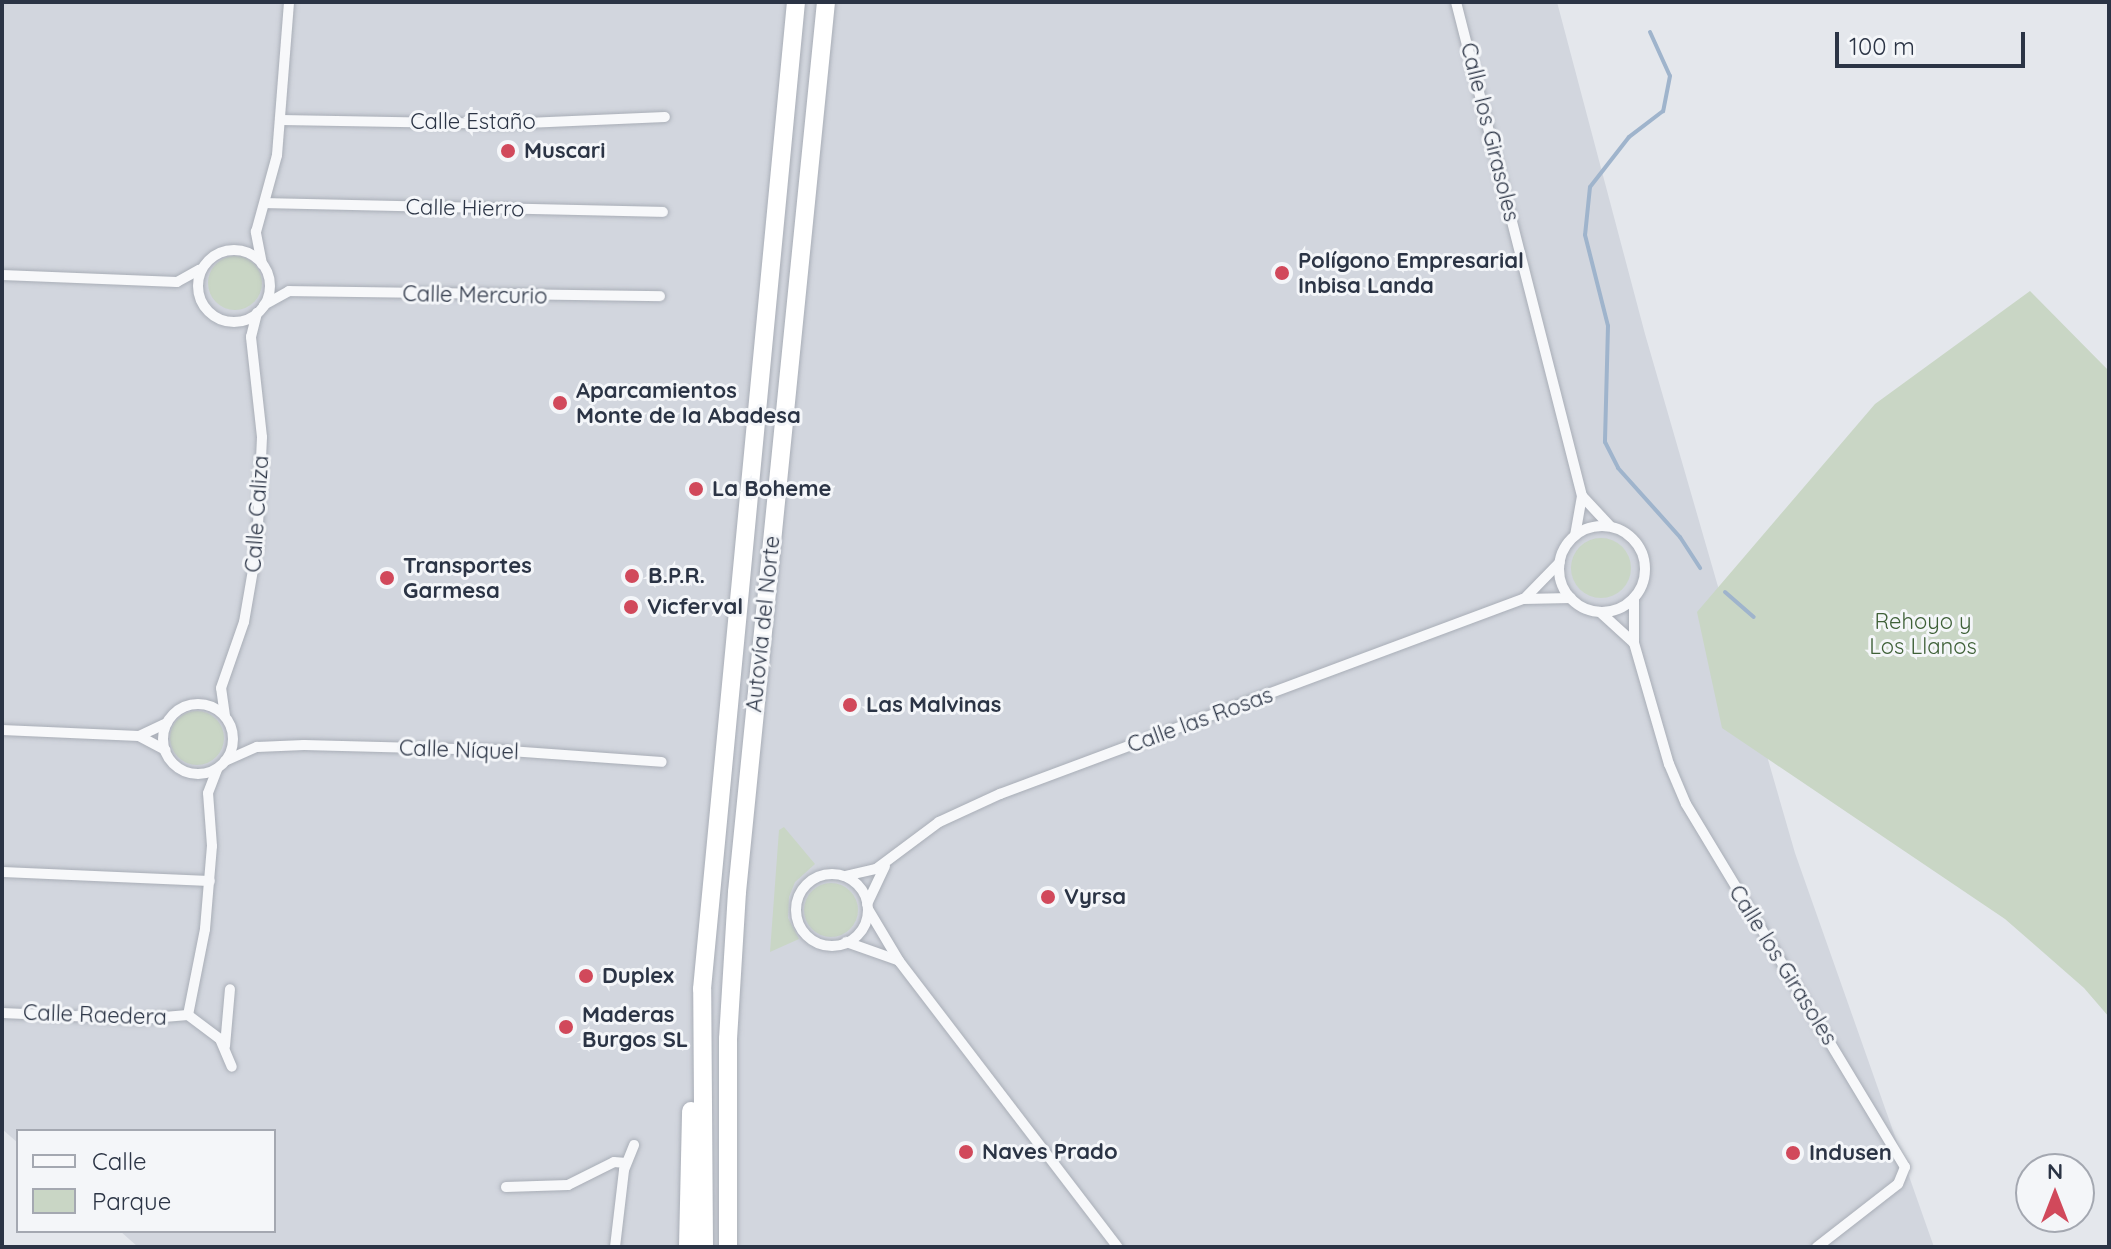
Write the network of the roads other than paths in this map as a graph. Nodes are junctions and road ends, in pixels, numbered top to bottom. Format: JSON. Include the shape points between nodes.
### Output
{"nodes":[{"id":1,"x":289,"y":2,"type":"edge"},
{"id":2,"x":796,"y":2,"type":"edge"},
{"id":3,"x":826,"y":2,"type":"edge"},
{"id":4,"x":1456,"y":2,"type":"edge"},
{"id":5,"x":665,"y":117,"type":"dead end"},
{"id":6,"x":281,"y":120,"type":"junction"},
{"id":7,"x":267,"y":203,"type":"junction"},
{"id":8,"x":663,"y":212,"type":"dead end"},
{"id":9,"x":256,"y":232,"type":"junction"},
{"id":10,"x":230,"y":250,"type":"junction"},
{"id":11,"x":264,"y":266,"type":"junction"},
{"id":12,"x":203,"y":267,"type":"junction"},
{"id":13,"x":2,"y":275,"type":"edge"},
{"id":14,"x":177,"y":282,"type":"junction"},
{"id":15,"x":289,"y":291,"type":"junction"},
{"id":16,"x":660,"y":296,"type":"dead end"},
{"id":17,"x":200,"y":298,"type":"junction"},
{"id":18,"x":261,"y":309,"type":"junction"},
{"id":19,"x":224,"y":320,"type":"junction"},
{"id":20,"x":251,"y":337,"type":"junction"},
{"id":21,"x":1582,"y":496,"type":"junction"},
{"id":22,"x":1611,"y":526,"type":"junction"},
{"id":23,"x":1575,"y":535,"type":"junction"},
{"id":24,"x":1560,"y":562,"type":"junction"},
{"id":25,"x":1571,"y":598,"type":"junction"},
{"id":26,"x":1634,"y":598,"type":"junction"},
{"id":27,"x":1523,"y":599,"type":"junction"},
{"id":28,"x":1600,"y":612,"type":"junction"},
{"id":29,"x":1634,"y":643,"type":"junction"},
{"id":30,"x":221,"y":688,"type":"junction"},
{"id":31,"x":193,"y":704,"type":"junction"},
{"id":32,"x":227,"y":719,"type":"junction"},
{"id":33,"x":167,"y":723,"type":"junction"},
{"id":34,"x":2,"y":730,"type":"edge"},
{"id":35,"x":139,"y":736,"type":"junction"},
{"id":36,"x":257,"y":747,"type":"junction"},
{"id":37,"x":165,"y":750,"type":"junction"},
{"id":38,"x":662,"y":762,"type":"dead end"},
{"id":39,"x":221,"y":765,"type":"junction"},
{"id":40,"x":187,"y":772,"type":"junction"},
{"id":41,"x":208,"y":793,"type":"junction"},
{"id":42,"x":888,"y":861,"type":"junction"},
{"id":43,"x":2,"y":872,"type":"edge"},
{"id":44,"x":845,"y":876,"type":"junction"},
{"id":45,"x":210,"y":881,"type":"junction"},
{"id":46,"x":868,"y":906,"type":"junction"},
{"id":47,"x":846,"y":942,"type":"junction"},
{"id":48,"x":899,"y":961,"type":"junction"},
{"id":49,"x":230,"y":989,"type":"dead end"},
{"id":50,"x":2,"y":1013,"type":"edge"},
{"id":51,"x":188,"y":1015,"type":"junction"},
{"id":52,"x":699,"y":1037,"type":"junction"},
{"id":53,"x":225,"y":1046,"type":"junction"},
{"id":54,"x":232,"y":1067,"type":"dead end"},
{"id":55,"x":634,"y":1145,"type":"dead end"},
{"id":56,"x":626,"y":1163,"type":"junction"},
{"id":57,"x":506,"y":1187,"type":"dead end"},
{"id":58,"x":615,"y":1247,"type":"edge"},
{"id":59,"x":688,"y":1247,"type":"edge"},
{"id":60,"x":704,"y":1247,"type":"edge"},
{"id":61,"x":728,"y":1247,"type":"edge"},
{"id":62,"x":1118,"y":1247,"type":"edge"},
{"id":63,"x":1817,"y":1247,"type":"edge"}],
"edges":[{"from":1,"to":6,"type":"street"},
{"from":2,"to":52,"type":"highway","name":"Autovía del Norte","via":[[724,725]]},
{"from":3,"to":61,"type":"highway","name":"Autovía del Norte","via":[[733,947],[725,1137]]},
{"from":4,"to":21,"type":"street","name":"Calle los Girasoles"},
{"from":5,"to":6,"type":"street","name":"Calle Estaño","via":[[503,124]]},
{"from":6,"to":7,"type":"street"},
{"from":7,"to":8,"type":"street","name":"Calle Hierro"},
{"from":7,"to":9,"type":"street"},
{"from":9,"to":10,"type":"street"},
{"from":9,"to":11,"type":"street"},
{"from":10,"to":11,"type":"street","via":[[251,254]]},
{"from":10,"to":12,"type":"street"},
{"from":11,"to":15,"type":"street"},
{"from":11,"to":18,"type":"street","via":[[270,287]]},
{"from":12,"to":14,"type":"street"},
{"from":12,"to":17,"type":"street"},
{"from":13,"to":14,"type":"street"},
{"from":14,"to":17,"type":"street"},
{"from":15,"to":16,"type":"street","name":"Calle Mercurio"},
{"from":15,"to":18,"type":"street"},
{"from":17,"to":19,"type":"street"},
{"from":18,"to":19,"type":"street","via":[[238,321]]},
{"from":18,"to":20,"type":"street","name":"Calle Caliza"},
{"from":19,"to":20,"type":"street"},
{"from":20,"to":30,"type":"street","name":"Calle Caliza","via":[[262,437],[257,547],[244,622]]},
{"from":21,"to":22,"type":"street","name":"Calle los Girasoles"},
{"from":21,"to":23,"type":"street","name":"Calle los Girasoles"},
{"from":22,"to":23,"type":"street"},
{"from":22,"to":26,"type":"street","via":[[1634,539],[1642,551],[1645,577]]},
{"from":23,"to":24,"type":"street"},
{"from":24,"to":25,"type":"street"},
{"from":24,"to":27,"type":"street","name":"Calle las Rosas"},
{"from":25,"to":27,"type":"street","name":"Calle las Rosas"},
{"from":25,"to":28,"type":"street"},
{"from":26,"to":28,"type":"street"},
{"from":26,"to":29,"type":"street","name":"Calle los Girasoles"},
{"from":27,"to":42,"type":"street","name":"Calle las Rosas","via":[[966,808]]},
{"from":28,"to":29,"type":"street"},
{"from":29,"to":63,"type":"street","name":"Calle los Girasoles","via":[[1686,804],[1905,1167],[1898,1184]]},
{"from":30,"to":31,"type":"street"},
{"from":30,"to":32,"type":"street","name":"Calle Caliza"},
{"from":31,"to":32,"type":"street","via":[[211,706]]},
{"from":31,"to":33,"type":"street"},
{"from":32,"to":36,"type":"street","via":[[241,738]]},
{"from":32,"to":39,"type":"street","via":[[233,740]]},
{"from":33,"to":35,"type":"street"},
{"from":33,"to":37,"type":"street"},
{"from":34,"to":35,"type":"street"},
{"from":35,"to":37,"type":"street"},
{"from":36,"to":38,"type":"street","name":"Calle Níquel","via":[[496,750]]},
{"from":36,"to":39,"type":"street","name":"Calle Níquel"},
{"from":37,"to":40,"type":"street"},
{"from":39,"to":40,"type":"street"},
{"from":39,"to":41,"type":"street"},
{"from":40,"to":41,"type":"street"},
{"from":41,"to":45,"type":"street"},
{"from":42,"to":44,"type":"street","name":"Calle las Rosas","via":[[858,877]]},
{"from":42,"to":46,"type":"street","name":"Calle las Rosas"},
{"from":43,"to":45,"type":"street"},
{"from":44,"to":46,"type":"street","via":[[856,883]]},
{"from":44,"to":47,"type":"street","via":[[832,874],[809,882],[796,903],[796,915],[818,943]]},
{"from":45,"to":51,"type":"street"},
{"from":46,"to":47,"type":"street","via":[[862,929]]},
{"from":46,"to":48,"type":"street"},
{"from":47,"to":48,"type":"street"},
{"from":48,"to":62,"type":"street"},
{"from":49,"to":53,"type":"street"},
{"from":50,"to":51,"type":"street","name":"Calle Raedera","via":[[140,1019]]},
{"from":51,"to":53,"type":"street"},
{"from":52,"to":59,"type":"highway","via":[[689,1137]]},
{"from":52,"to":60,"type":"highway","name":"Autovía del Norte"},
{"from":53,"to":54,"type":"street"},
{"from":55,"to":56,"type":"street"},
{"from":56,"to":57,"type":"street","via":[[614,1162],[568,1185]]},
{"from":56,"to":58,"type":"street"}]}
